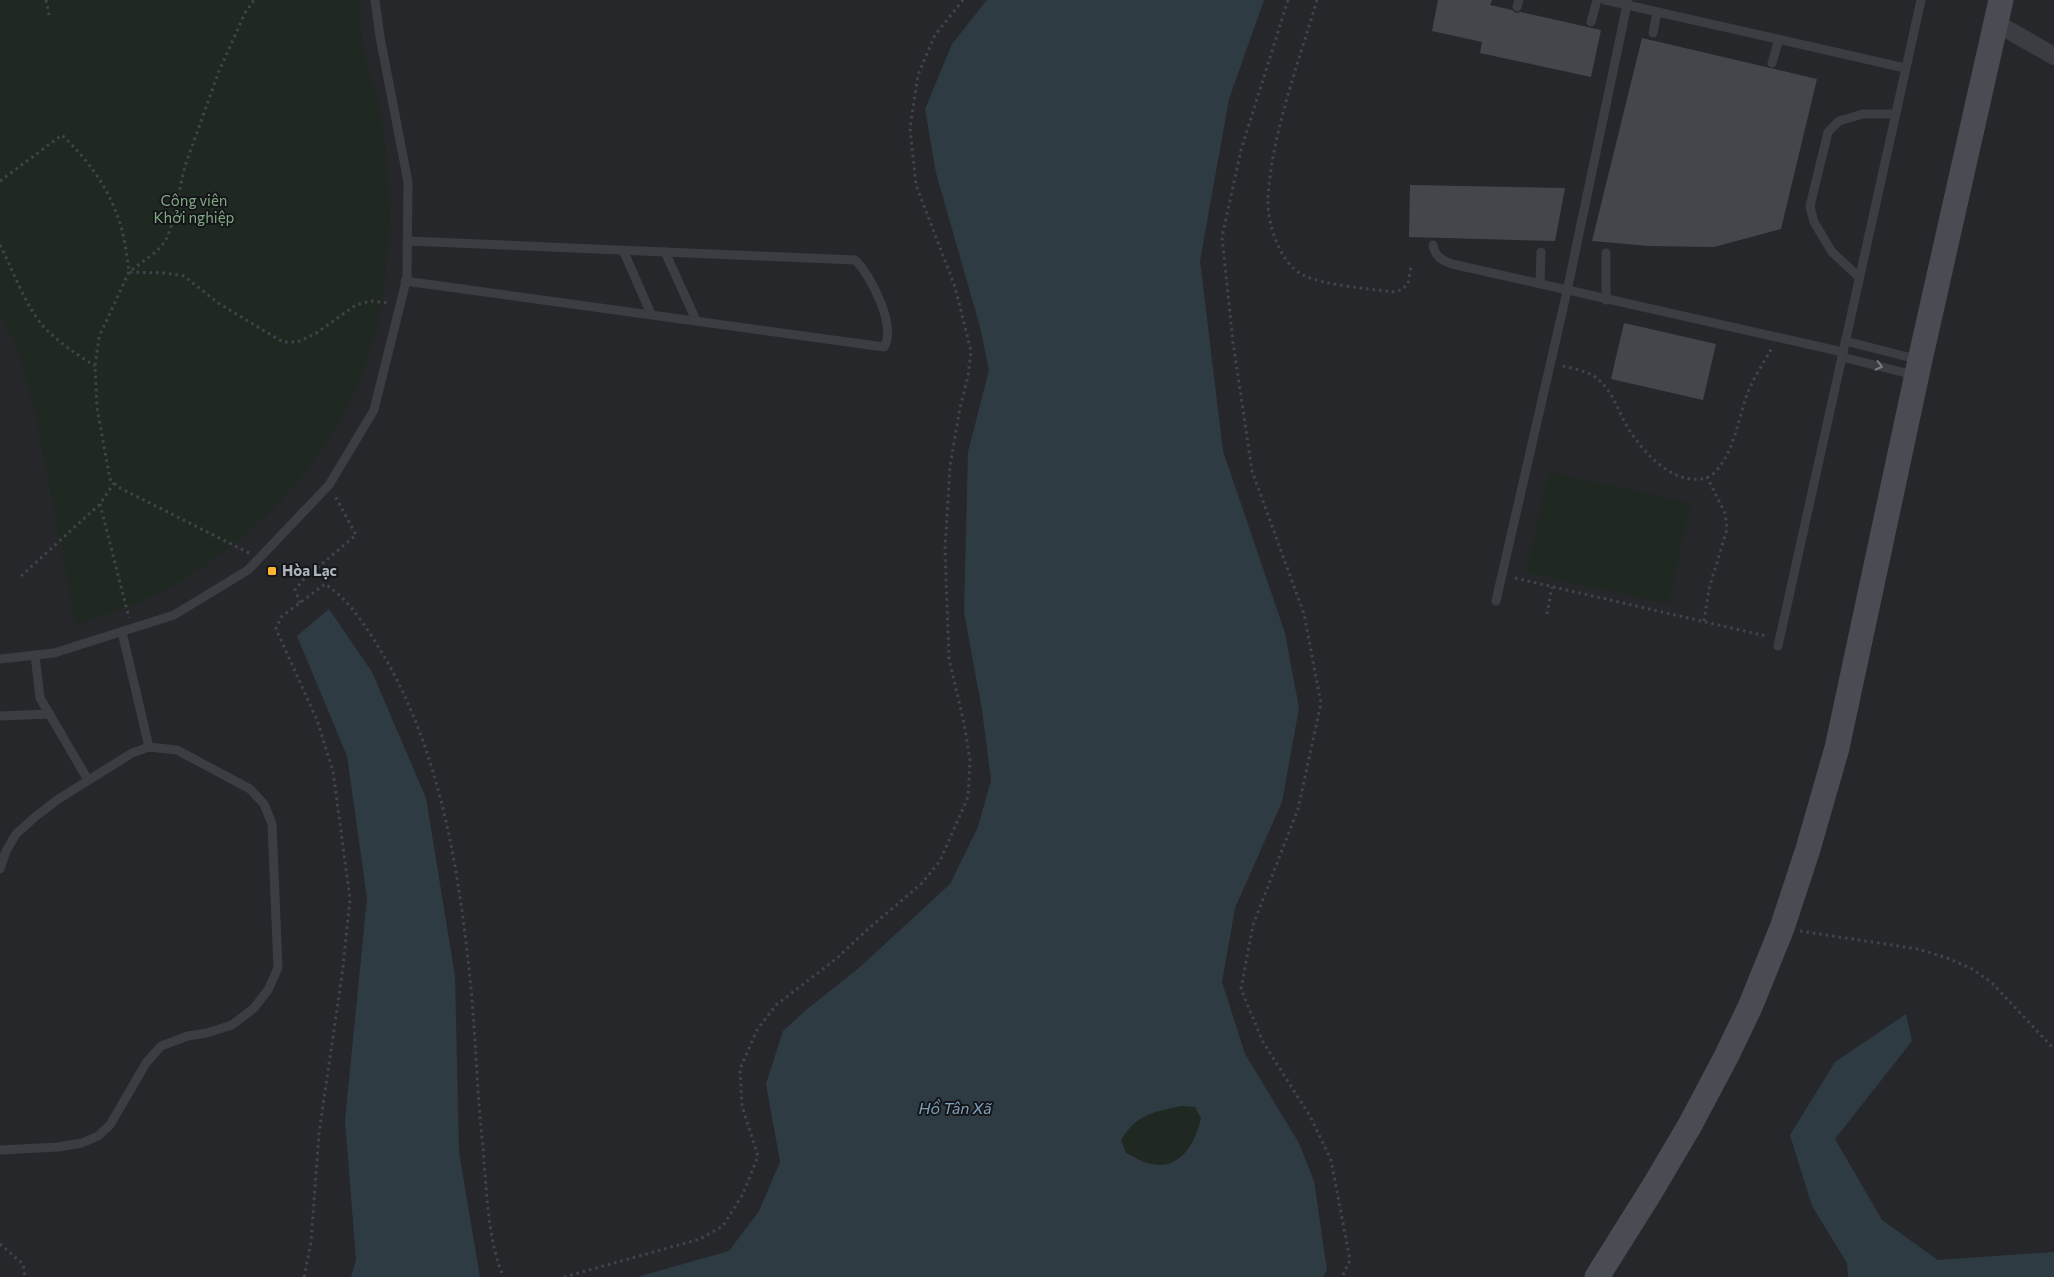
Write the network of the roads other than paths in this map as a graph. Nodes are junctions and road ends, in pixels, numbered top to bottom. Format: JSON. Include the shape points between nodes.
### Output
{"nodes":[{"id":1,"x":375,"y":0,"type":"edge"},
{"id":2,"x":1597,"y":0,"type":"edge"},
{"id":3,"x":1605,"y":0,"type":"edge"},
{"id":4,"x":1921,"y":0,"type":"edge"},
{"id":5,"x":1627,"y":2,"type":"edge"},
{"id":6,"x":1656,"y":12,"type":"junction"},
{"id":7,"x":1998,"y":12,"type":"edge"},
{"id":8,"x":1590,"y":22,"type":"dead end"},
{"id":9,"x":1653,"y":33,"type":"dead end"},
{"id":10,"x":1779,"y":39,"type":"junction"},
{"id":11,"x":2054,"y":56,"type":"edge"},
{"id":12,"x":1772,"y":63,"type":"dead end"},
{"id":13,"x":1905,"y":68,"type":"junction"},
{"id":14,"x":1895,"y":114,"type":"junction"},
{"id":15,"x":407,"y":241,"type":"junction"},
{"id":16,"x":1433,"y":245,"type":"dead end"},
{"id":17,"x":623,"y":250,"type":"junction"},
{"id":18,"x":664,"y":252,"type":"junction"},
{"id":19,"x":1541,"y":252,"type":"dead end"},
{"id":20,"x":1606,"y":253,"type":"dead end"},
{"id":21,"x":1859,"y":277,"type":"junction"},
{"id":22,"x":405,"y":282,"type":"junction"},
{"id":23,"x":1540,"y":284,"type":"junction"},
{"id":24,"x":1567,"y":291,"type":"junction"},
{"id":25,"x":1606,"y":300,"type":"junction"},
{"id":26,"x":651,"y":314,"type":"junction"},
{"id":27,"x":696,"y":320,"type":"junction"},
{"id":28,"x":1845,"y":341,"type":"junction"},
{"id":29,"x":1842,"y":354,"type":"junction"},
{"id":30,"x":1918,"y":368,"type":"junction"},
{"id":31,"x":1496,"y":601,"type":"dead end"},
{"id":32,"x":122,"y":632,"type":"junction"},
{"id":33,"x":1778,"y":646,"type":"dead end"},
{"id":34,"x":35,"y":655,"type":"junction"},
{"id":35,"x":0,"y":659,"type":"edge"},
{"id":36,"x":50,"y":714,"type":"junction"},
{"id":37,"x":0,"y":716,"type":"edge"},
{"id":38,"x":148,"y":747,"type":"junction"},
{"id":39,"x":88,"y":780,"type":"junction"},
{"id":40,"x":0,"y":869,"type":"edge"},
{"id":41,"x":0,"y":1150,"type":"edge"},
{"id":42,"x":1596,"y":1277,"type":"edge"}],
"edges":[{"from":1,"to":15,"type":"lane","via":[[408,182]]},
{"from":2,"to":8,"type":"lane"},
{"from":3,"to":5,"type":"lane"},
{"from":4,"to":13,"type":"lane"},
{"from":5,"to":6,"type":"lane"},
{"from":5,"to":24,"type":"lane"},
{"from":6,"to":9,"type":"lane"},
{"from":6,"to":10,"type":"lane"},
{"from":7,"to":11,"type":"street"},
{"from":7,"to":30,"type":"street"},
{"from":10,"to":12,"type":"lane"},
{"from":10,"to":13,"type":"lane"},
{"from":13,"to":14,"type":"lane"},
{"from":14,"to":21,"type":"lane"},
{"from":14,"to":21,"type":"lane","via":[[1863,114],[1839,121],[1828,132],[1810,206],[1814,222],[1832,252]]},
{"from":15,"to":17,"type":"lane"},
{"from":15,"to":22,"type":"lane"},
{"from":16,"to":23,"type":"lane","via":[[1434,252],[1441,259],[1452,264]]},
{"from":17,"to":18,"type":"lane"},
{"from":17,"to":26,"type":"lane"},
{"from":18,"to":27,"type":"lane"},
{"from":18,"to":27,"type":"lane","via":[[855,260],[861,265],[879,300],[887,321],[888,340],[884,347]]},
{"from":19,"to":23,"type":"lane"},
{"from":20,"to":25,"type":"lane"},
{"from":21,"to":28,"type":"lane"},
{"from":22,"to":26,"type":"lane"},
{"from":22,"to":32,"type":"lane","via":[[374,410],[329,485],[248,570],[174,615]]},
{"from":23,"to":24,"type":"lane"},
{"from":24,"to":25,"type":"lane"},
{"from":24,"to":31,"type":"lane"},
{"from":25,"to":29,"type":"lane"},
{"from":26,"to":27,"type":"lane"},
{"from":28,"to":29,"type":"lane"},
{"from":28,"to":30,"type":"lane"},
{"from":29,"to":30,"type":"lane","one_way":true},
{"from":29,"to":33,"type":"lane"},
{"from":30,"to":42,"type":"street","via":[[1837,748],[1782,928],[1750,1007],[1690,1125]]},
{"from":32,"to":34,"type":"lane","via":[[54,653]]},
{"from":32,"to":38,"type":"lane"},
{"from":34,"to":35,"type":"lane"},
{"from":34,"to":36,"type":"lane","via":[[40,698]]},
{"from":36,"to":37,"type":"lane"},
{"from":36,"to":39,"type":"lane"},
{"from":38,"to":39,"type":"lane"},
{"from":38,"to":41,"type":"lane","via":[[177,750],[250,789],[264,804],[272,824],[278,968],[268,990],[254,1008],[232,1025],[161,1046],[146,1063],[110,1125],[98,1136],[82,1143],[58,1147]]},
{"from":39,"to":40,"type":"lane","via":[[56,800],[16,834]]}]}
